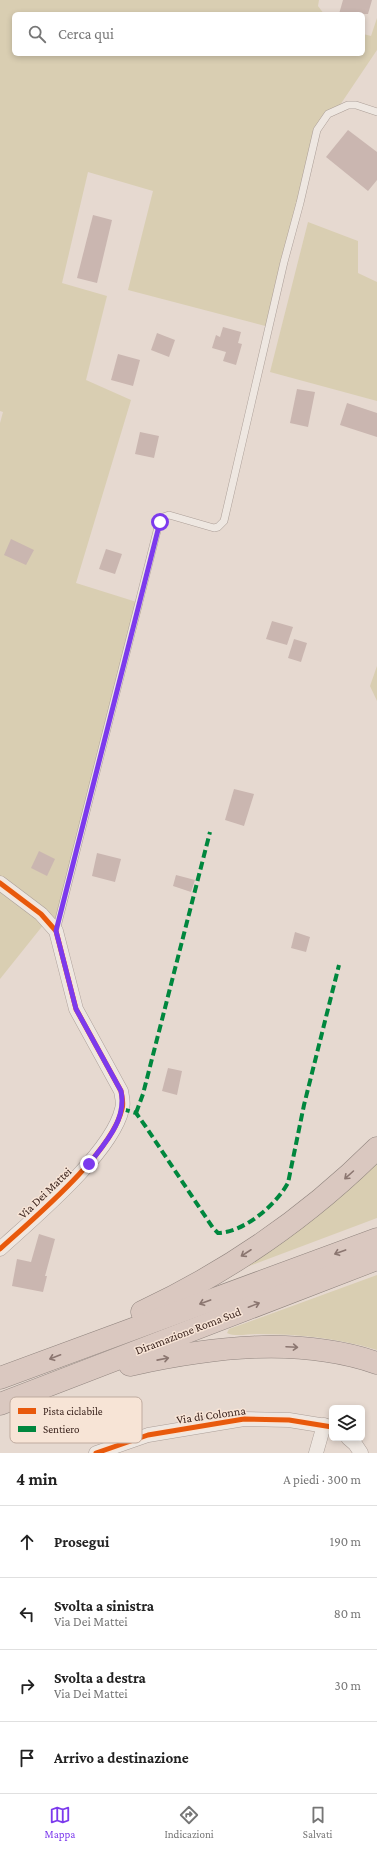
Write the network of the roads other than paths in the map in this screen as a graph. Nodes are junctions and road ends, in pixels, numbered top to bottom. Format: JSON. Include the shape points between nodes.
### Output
{"nodes":[{"id":1,"x":377,"y":112,"type":"edge"},
{"id":2,"x":0,"y":883,"type":"edge"},
{"id":3,"x":56,"y":931,"type":"junction"},
{"id":4,"x":377,"y":1148,"type":"edge"},
{"id":5,"x":377,"y":1239,"type":"edge"},
{"id":6,"x":0,"y":1249,"type":"edge"},
{"id":7,"x":377,"y":1259,"type":"edge"},
{"id":8,"x":92,"y":1343,"type":"junction"},
{"id":9,"x":377,"y":1363,"type":"edge"},
{"id":10,"x":88,"y":1371,"type":"junction"},
{"id":11,"x":0,"y":1378,"type":"edge"},
{"id":12,"x":19,"y":1397,"type":"edge"},
{"id":13,"x":10,"y":1400,"type":"edge"},
{"id":14,"x":0,"y":1404,"type":"edge"},
{"id":15,"x":328,"y":1426,"type":"edge"},
{"id":16,"x":142,"y":1437,"type":"edge"},
{"id":17,"x":352,"y":1441,"type":"edge"},
{"id":18,"x":125,"y":1443,"type":"edge"},
{"id":19,"x":96,"y":1453,"type":"edge"},
{"id":20,"x":316,"y":1453,"type":"edge"},
{"id":21,"x":361,"y":1453,"type":"edge"}],
"edges":[{"from":1,"to":3,"type":"lane","via":[[348,105],[328,114],[317,130],[224,521],[214,528],[169,515],[163,517],[158,527]]},
{"from":2,"to":3,"type":"street","name":"Via Dei Mattei","via":[[41,914]]},
{"from":3,"to":6,"type":"street","name":"Via Dei Mattei","via":[[76,1009],[121,1091],[122,1109],[109,1137],[89,1164]]},
{"from":4,"to":8,"type":"highway","one_way":true,"via":[[318,1202],[275,1234],[209,1277],[117,1325]]},
{"from":5,"to":8,"type":"highway","name":"Diramazione Roma Sud","one_way":true},
{"from":10,"to":7,"type":"highway","name":"Diramazione Roma Sud","one_way":true},
{"from":8,"to":11,"type":"highway","name":"Diramazione Roma Sud","one_way":true},
{"from":10,"to":9,"type":"highway","one_way":true,"via":[[212,1351],[278,1347],[314,1348]]},
{"from":10,"to":12,"type":"highway","name":"Diramazione Roma Sud"},
{"from":13,"to":14,"type":"highway","name":"Diramazione Roma Sud"},
{"from":15,"to":16,"type":"street","name":"Via di Colonna","via":[[289,1420],[244,1419]]},
{"from":15,"to":20,"type":"street"},
{"from":17,"to":21,"type":"street"},
{"from":18,"to":19,"type":"street","name":"Via di Colonna"}]}
